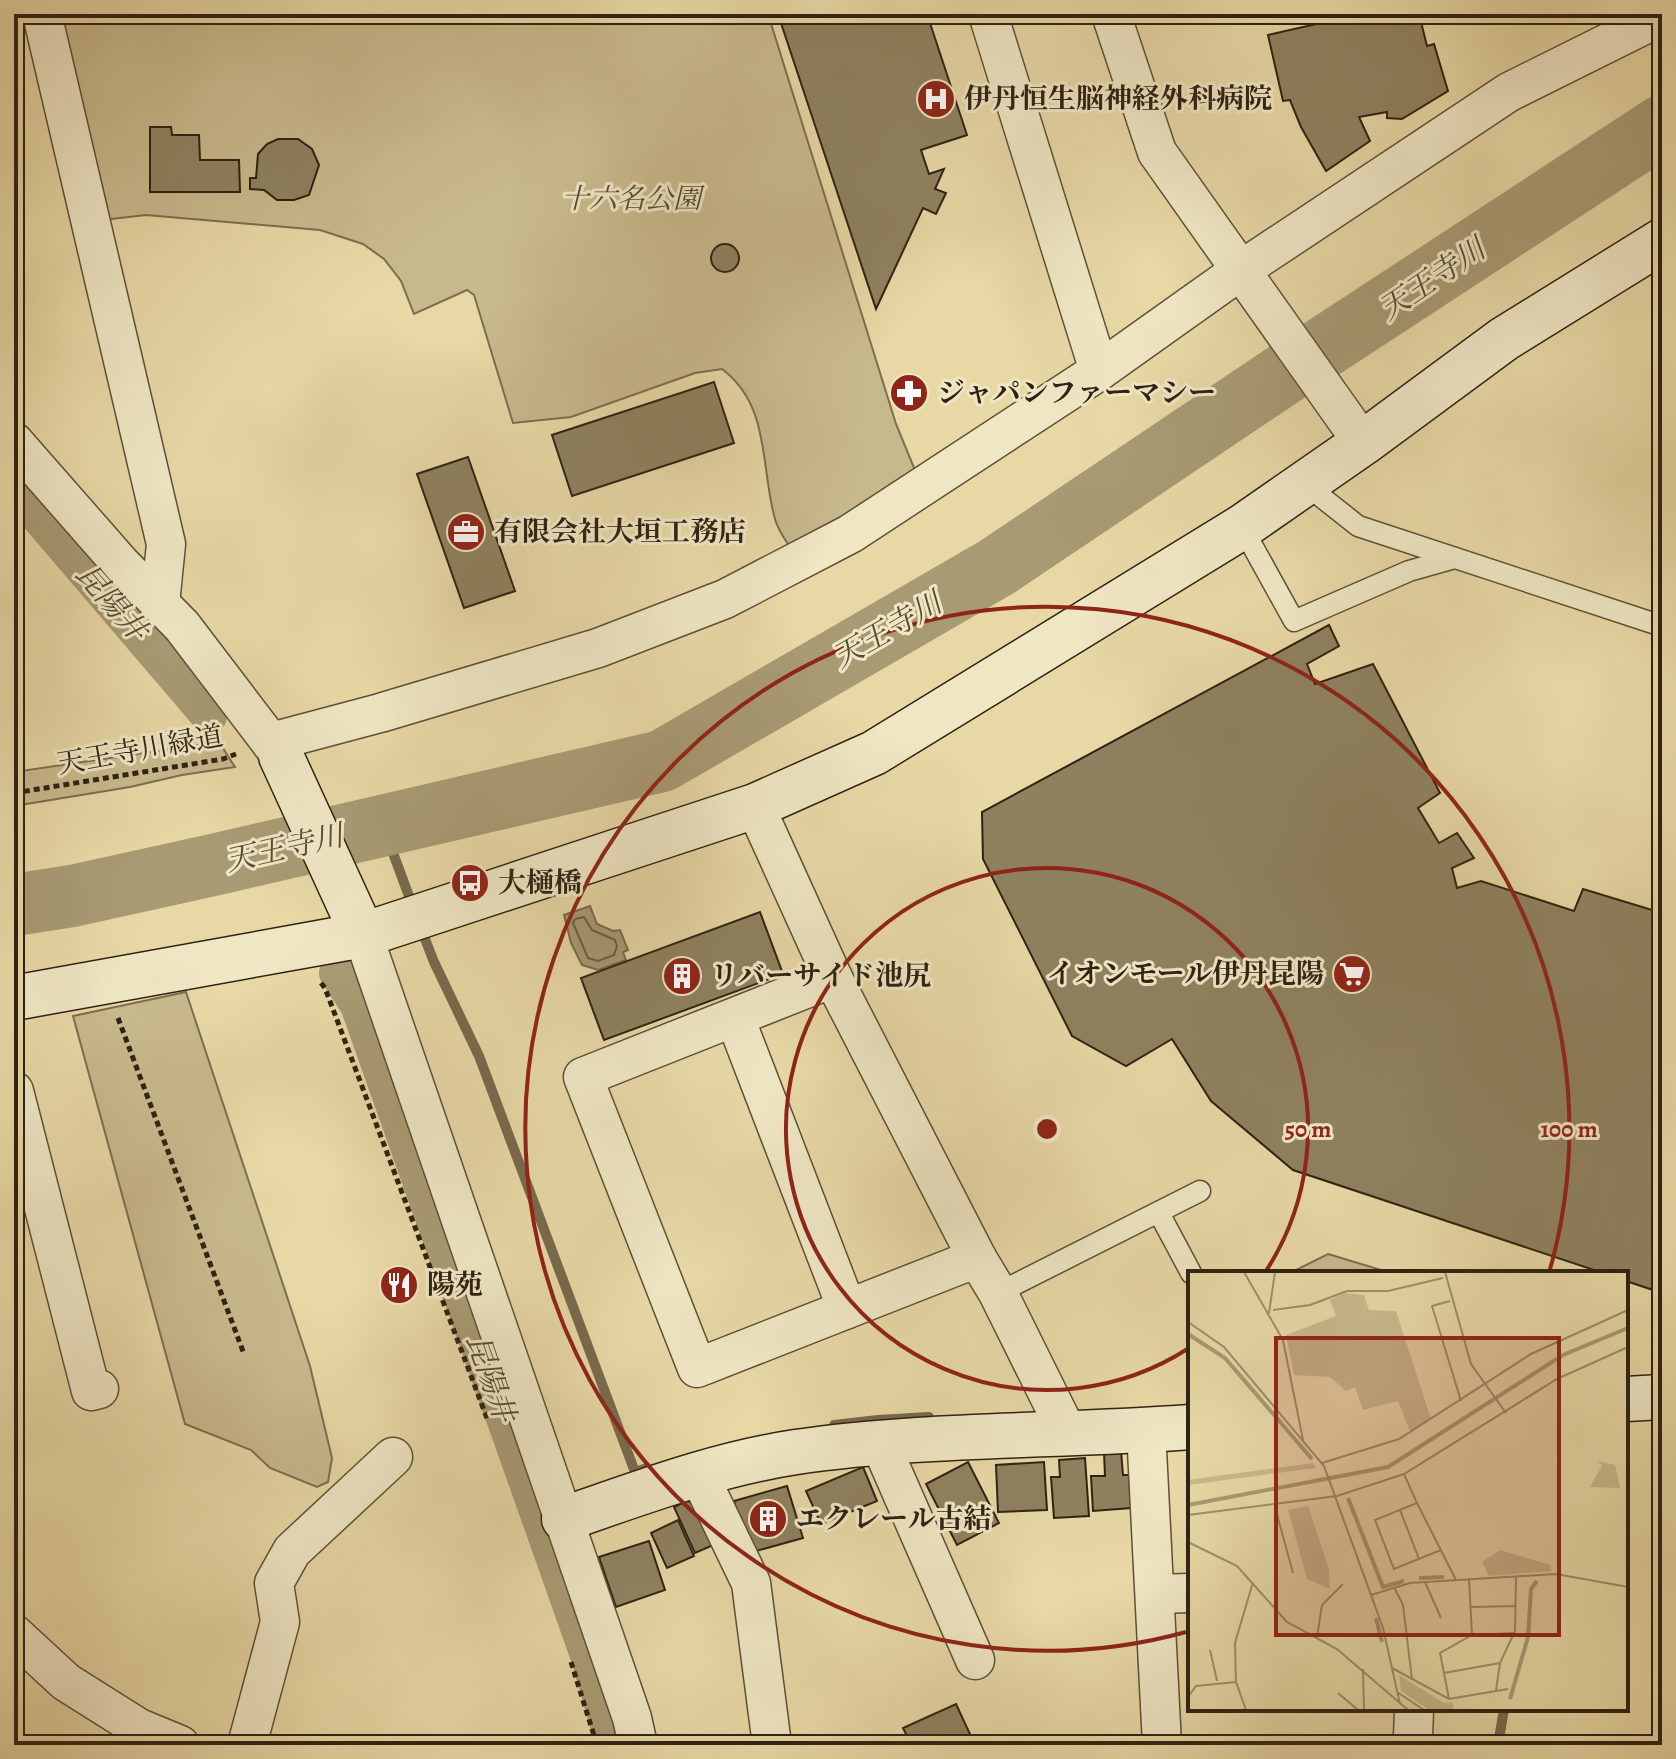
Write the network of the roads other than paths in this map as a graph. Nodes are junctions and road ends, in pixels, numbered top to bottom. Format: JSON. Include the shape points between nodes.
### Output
{"nodes":[{"id":1,"x":42,"y":14,"type":"edge"},
{"id":2,"x":988,"y":14,"type":"edge"},
{"id":3,"x":1111,"y":14,"type":"edge"},
{"id":4,"x":1662,"y":16,"type":"edge"},
{"id":5,"x":1662,"y":241,"type":"edge"},
{"id":6,"x":1245,"y":275,"type":"junction"},
{"id":7,"x":1099,"y":371,"type":"junction"},
{"id":8,"x":1356,"y":432,"type":"junction"},
{"id":9,"x":14,"y":442,"type":"edge"},
{"id":10,"x":1305,"y":484,"type":"junction"},
{"id":11,"x":1242,"y":527,"type":"junction"},
{"id":12,"x":1455,"y":558,"type":"junction"},
{"id":13,"x":160,"y":604,"type":"junction"},
{"id":14,"x":1662,"y":626,"type":"edge"},
{"id":15,"x":276,"y":749,"type":"junction"},
{"id":16,"x":755,"y":806,"type":"junction"},
{"id":17,"x":356,"y":920,"type":"junction"},
{"id":18,"x":833,"y":978,"type":"junction"},
{"id":19,"x":14,"y":998,"type":"edge"},
{"id":20,"x":735,"y":1018,"type":"junction"},
{"id":21,"x":14,"y":1091,"type":"edge"},
{"id":22,"x":1200,"y":1191,"type":"dead end"},
{"id":23,"x":1159,"y":1213,"type":"junction"},
{"id":24,"x":977,"y":1258,"type":"junction"},
{"id":25,"x":1190,"y":1271,"type":"edge"},
{"id":26,"x":998,"y":1293,"type":"junction"},
{"id":27,"x":847,"y":1309,"type":"junction"},
{"id":28,"x":91,"y":1391,"type":"dead end"},
{"id":29,"x":1662,"y":1397,"type":"edge"},
{"id":30,"x":1628,"y":1399,"type":"edge"},
{"id":31,"x":1188,"y":1427,"type":"edge"},
{"id":32,"x":1146,"y":1430,"type":"junction"},
{"id":33,"x":1068,"y":1434,"type":"junction"},
{"id":34,"x":880,"y":1443,"type":"junction"},
{"id":35,"x":393,"y":1457,"type":"dead end"},
{"id":36,"x":698,"y":1473,"type":"junction"},
{"id":37,"x":564,"y":1519,"type":"junction"},
{"id":38,"x":1172,"y":1593,"type":"edge"},
{"id":39,"x":14,"y":1634,"type":"edge"},
{"id":40,"x":975,"y":1660,"type":"dead end"},
{"id":41,"x":1414,"y":1711,"type":"edge"},
{"id":42,"x":180,"y":1745,"type":"edge"},
{"id":43,"x":247,"y":1745,"type":"edge"},
{"id":44,"x":638,"y":1745,"type":"edge"},
{"id":45,"x":772,"y":1745,"type":"edge"},
{"id":46,"x":1162,"y":1745,"type":"edge"},
{"id":47,"x":1410,"y":1745,"type":"edge"}],
"edges":[{"from":1,"to":13,"type":"street","via":[[166,544]]},
{"from":2,"to":7,"type":"street"},
{"from":3,"to":6,"type":"street","via":[[1157,152]]},
{"from":4,"to":6,"type":"street","via":[[1509,92]]},
{"from":5,"to":8,"type":"street"},
{"from":6,"to":7,"type":"street"},
{"from":6,"to":8,"type":"street"},
{"from":7,"to":15,"type":"street","via":[[850,534],[725,599],[598,648]]},
{"from":8,"to":10,"type":"street"},
{"from":9,"to":13,"type":"street"},
{"from":10,"to":11,"type":"street"},
{"from":10,"to":12,"type":"lane","via":[[1358,526]]},
{"from":11,"to":12,"type":"lane","via":[[1294,621],[1409,571]]},
{"from":11,"to":16,"type":"street","via":[[874,753]]},
{"from":12,"to":14,"type":"lane"},
{"from":13,"to":15,"type":"street"},
{"from":15,"to":17,"type":"street"},
{"from":16,"to":17,"type":"street"},
{"from":16,"to":18,"type":"street"},
{"from":17,"to":19,"type":"street","via":[[291,948]]},
{"from":17,"to":37,"type":"street"},
{"from":18,"to":20,"type":"street"},
{"from":18,"to":24,"type":"street"},
{"from":20,"to":27,"type":"street"},
{"from":20,"to":27,"type":"street","via":[[583,1077],[697,1368]]},
{"from":21,"to":28,"type":"street"},
{"from":22,"to":23,"type":"lane"},
{"from":23,"to":25,"type":"lane"},
{"from":23,"to":26,"type":"lane"},
{"from":24,"to":26,"type":"street"},
{"from":24,"to":27,"type":"street"},
{"from":26,"to":33,"type":"street"},
{"from":29,"to":30,"type":"street"},
{"from":31,"to":32,"type":"street"},
{"from":32,"to":33,"type":"street"},
{"from":32,"to":38,"type":"street"},
{"from":33,"to":34,"type":"street"},
{"from":34,"to":36,"type":"street","via":[[795,1452]]},
{"from":34,"to":40,"type":"street"},
{"from":35,"to":43,"type":"street","via":[[292,1551],[274,1583],[280,1622]]},
{"from":36,"to":37,"type":"street"},
{"from":36,"to":45,"type":"street","via":[[751,1583]]},
{"from":37,"to":44,"type":"street"},
{"from":38,"to":46,"type":"street"},
{"from":39,"to":42,"type":"street","via":[[66,1682],[139,1728]]},
{"from":41,"to":47,"type":"street"}]}
